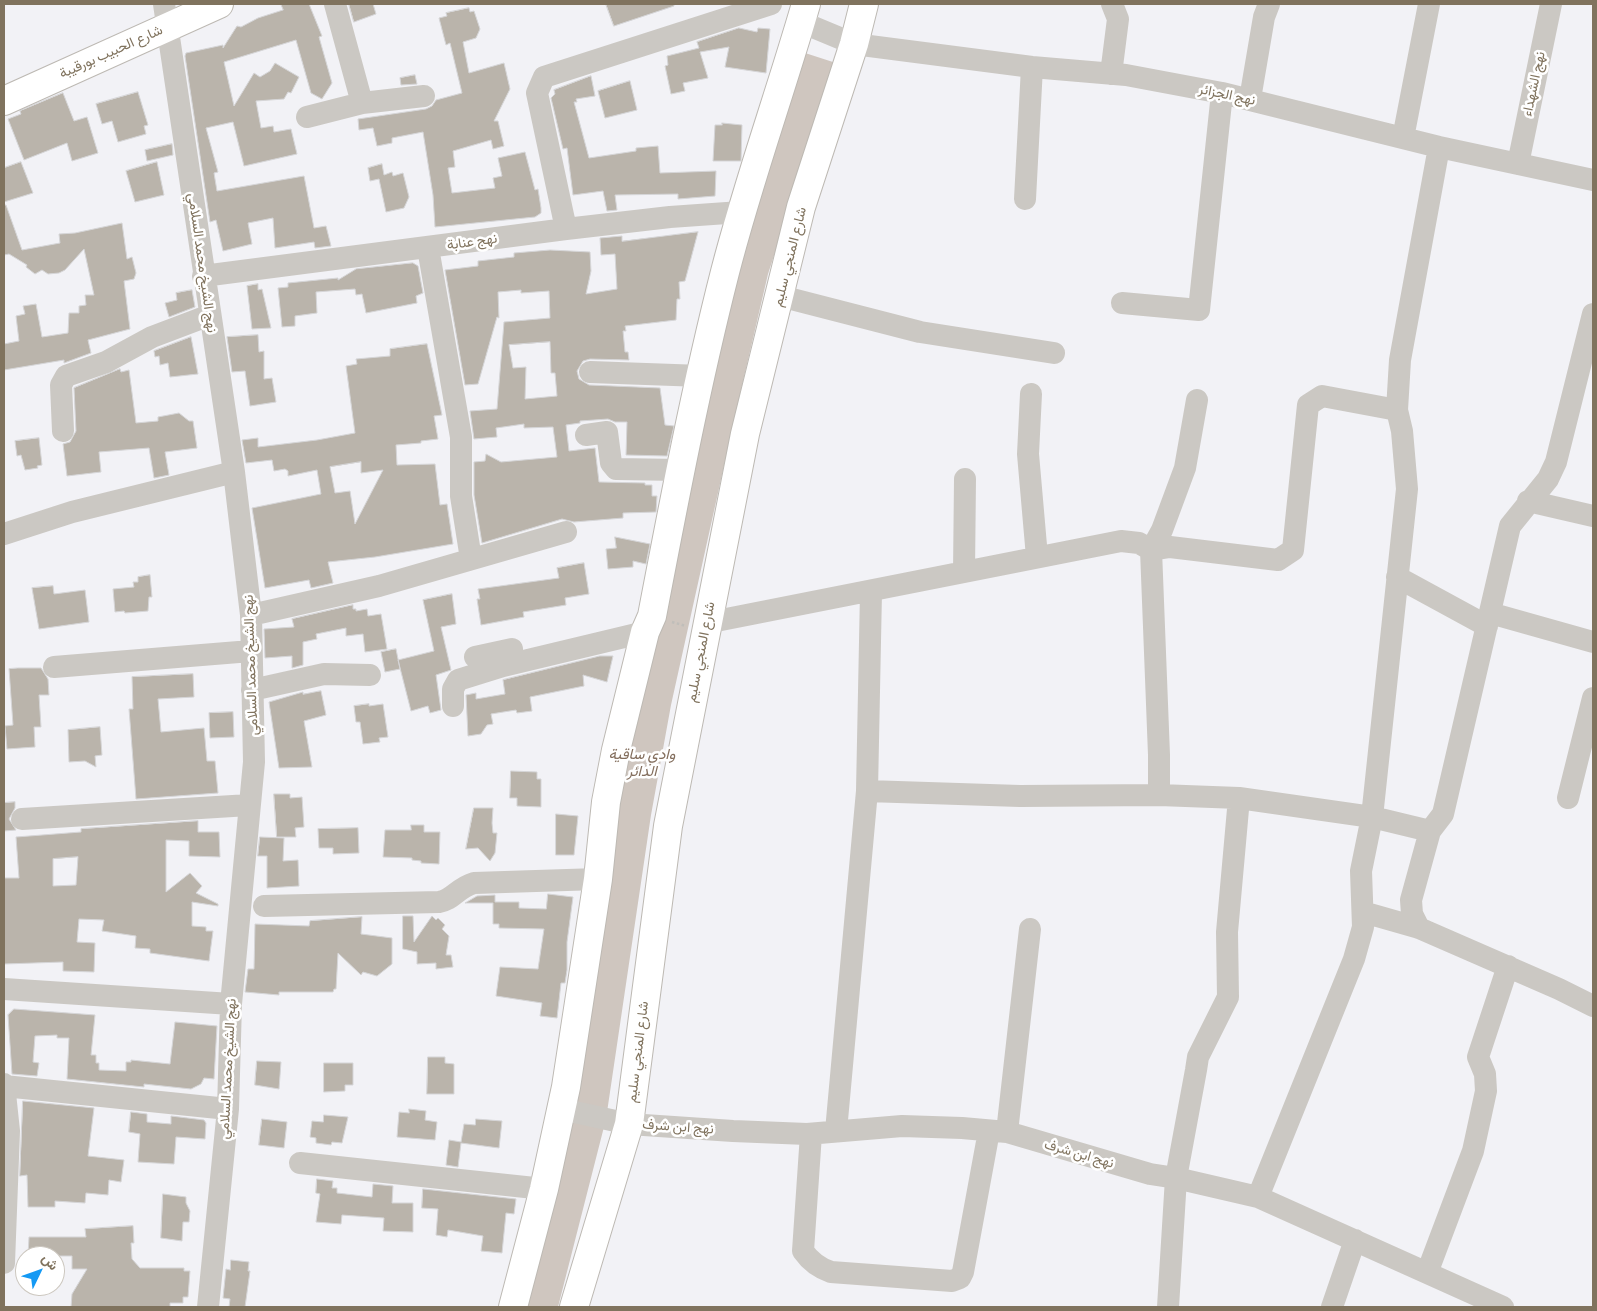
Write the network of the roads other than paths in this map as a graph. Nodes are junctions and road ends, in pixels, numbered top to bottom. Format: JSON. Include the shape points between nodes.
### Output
{"nodes":[{"id":1,"x":219,"y":4,"type":"edge"},
{"id":2,"x":335,"y":4,"type":"edge"},
{"id":3,"x":771,"y":4,"type":"edge"},
{"id":4,"x":864,"y":4,"type":"edge"},
{"id":5,"x":1112,"y":4,"type":"edge"},
{"id":6,"x":1269,"y":4,"type":"edge"},
{"id":7,"x":1429,"y":4,"type":"edge"},
{"id":8,"x":1551,"y":4,"type":"edge"},
{"id":9,"x":803,"y":13,"type":"edge"},
{"id":10,"x":166,"y":15,"type":"edge"},
{"id":11,"x":854,"y":44,"type":"junction"},
{"id":12,"x":1032,"y":67,"type":"junction"},
{"id":13,"x":1111,"y":74,"type":"junction"},
{"id":14,"x":1222,"y":93,"type":"junction"},
{"id":15,"x":424,"y":96,"type":"dead end"},
{"id":16,"x":1250,"y":100,"type":"junction"},
{"id":17,"x":4,"y":101,"type":"edge"},
{"id":18,"x":362,"y":103,"type":"junction"},
{"id":19,"x":307,"y":117,"type":"dead end"},
{"id":20,"x":1403,"y":138,"type":"junction"},
{"id":21,"x":1439,"y":147,"type":"junction"},
{"id":22,"x":1518,"y":164,"type":"junction"},
{"id":23,"x":1592,"y":176,"type":"edge"},
{"id":24,"x":1025,"y":199,"type":"dead end"},
{"id":25,"x":741,"y":212,"type":"junction"},
{"id":26,"x":566,"y":229,"type":"junction"},
{"id":27,"x":428,"y":248,"type":"junction"},
{"id":28,"x":204,"y":276,"type":"junction"},
{"id":29,"x":780,"y":296,"type":"junction"},
{"id":30,"x":1122,"y":303,"type":"dead end"},
{"id":31,"x":1593,"y":314,"type":"edge"},
{"id":32,"x":210,"y":315,"type":"junction"},
{"id":33,"x":1054,"y":353,"type":"dead end"},
{"id":34,"x":590,"y":372,"type":"dead end"},
{"id":35,"x":702,"y":376,"type":"junction"},
{"id":36,"x":1031,"y":394,"type":"dead end"},
{"id":37,"x":1197,"y":400,"type":"dead end"},
{"id":38,"x":1397,"y":410,"type":"junction"},
{"id":39,"x":63,"y":431,"type":"dead end"},
{"id":40,"x":586,"y":434,"type":"dead end"},
{"id":41,"x":681,"y":470,"type":"junction"},
{"id":42,"x":234,"y":472,"type":"junction"},
{"id":43,"x":965,"y":479,"type":"dead end"},
{"id":44,"x":1528,"y":502,"type":"junction"},
{"id":45,"x":1593,"y":516,"type":"edge"},
{"id":46,"x":566,"y":532,"type":"dead end"},
{"id":47,"x":4,"y":534,"type":"edge"},
{"id":48,"x":1151,"y":550,"type":"junction"},
{"id":49,"x":1037,"y":557,"type":"junction"},
{"id":50,"x":472,"y":559,"type":"junction"},
{"id":51,"x":964,"y":572,"type":"junction"},
{"id":52,"x":1397,"y":577,"type":"junction"},
{"id":53,"x":872,"y":592,"type":"junction"},
{"id":54,"x":251,"y":615,"type":"junction"},
{"id":55,"x":1489,"y":619,"type":"junction"},
{"id":56,"x":706,"y":623,"type":"junction"},
{"id":57,"x":648,"y":624,"type":"junction"},
{"id":58,"x":1593,"y":642,"type":"edge"},
{"id":59,"x":251,"y":651,"type":"junction"},
{"id":60,"x":475,"y":657,"type":"dead end"},
{"id":61,"x":54,"y":667,"type":"dead end"},
{"id":62,"x":370,"y":675,"type":"dead end"},
{"id":63,"x":252,"y":690,"type":"junction"},
{"id":64,"x":1593,"y":698,"type":"edge"},
{"id":65,"x":453,"y":706,"type":"dead end"},
{"id":66,"x":1584,"y":779,"type":"edge"},
{"id":67,"x":867,"y":791,"type":"junction"},
{"id":68,"x":1159,"y":795,"type":"junction"},
{"id":69,"x":1239,"y":798,"type":"junction"},
{"id":70,"x":1568,"y":798,"type":"dead end"},
{"id":71,"x":249,"y":805,"type":"junction"},
{"id":72,"x":1372,"y":817,"type":"junction"},
{"id":73,"x":22,"y":819,"type":"dead end"},
{"id":74,"x":1430,"y":831,"type":"junction"},
{"id":75,"x":598,"y":879,"type":"junction"},
{"id":76,"x":264,"y":906,"type":"dead end"},
{"id":77,"x":1363,"y":912,"type":"junction"},
{"id":78,"x":1030,"y":928,"type":"dead end"},
{"id":79,"x":1419,"y":928,"type":"junction"},
{"id":80,"x":1508,"y":966,"type":"junction"},
{"id":81,"x":4,"y":989,"type":"edge"},
{"id":82,"x":231,"y":1004,"type":"junction"},
{"id":83,"x":1593,"y":1006,"type":"edge"},
{"id":84,"x":4,"y":1085,"type":"edge"},
{"id":85,"x":228,"y":1109,"type":"junction"},
{"id":86,"x":565,"y":1110,"type":"junction"},
{"id":87,"x":622,"y":1123,"type":"junction"},
{"id":88,"x":6,"y":1131,"type":"edge"},
{"id":89,"x":836,"y":1131,"type":"junction"},
{"id":90,"x":998,"y":1131,"type":"junction"},
{"id":91,"x":811,"y":1134,"type":"junction"},
{"id":92,"x":300,"y":1163,"type":"dead end"},
{"id":93,"x":1176,"y":1178,"type":"junction"},
{"id":94,"x":544,"y":1189,"type":"junction"},
{"id":95,"x":1258,"y":1197,"type":"junction"},
{"id":96,"x":1355,"y":1240,"type":"junction"},
{"id":97,"x":4,"y":1263,"type":"edge"},
{"id":98,"x":1427,"y":1273,"type":"junction"},
{"id":99,"x":208,"y":1307,"type":"edge"},
{"id":100,"x":513,"y":1307,"type":"edge"},
{"id":101,"x":574,"y":1307,"type":"edge"},
{"id":102,"x":1168,"y":1307,"type":"edge"},
{"id":103,"x":1332,"y":1307,"type":"edge"},
{"id":104,"x":1504,"y":1307,"type":"edge"}],
"edges":[{"from":1,"to":10,"type":"main road","name":"شارع الحبيب بورقيبة"},
{"from":2,"to":18,"type":"street"},
{"from":3,"to":26,"type":"street","via":[[544,77],[537,94]]},
{"from":4,"to":11,"type":"main road","name":"شارع المنجي سليم"},
{"from":5,"to":13,"type":"street","via":[[1118,19]]},
{"from":6,"to":16,"type":"street"},
{"from":7,"to":20,"type":"street"},
{"from":8,"to":22,"type":"street","name":"نهج الشهداء"},
{"from":9,"to":11,"type":"street","name":"نهج الجزائر"},
{"from":9,"to":25,"type":"main road"},
{"from":10,"to":17,"type":"main road","name":"شارع الحبيب بورقيبة"},
{"from":10,"to":28,"type":"street","name":"نهج الشيخ محمد السلامي"},
{"from":11,"to":12,"type":"street","name":"نهج الجزائر"},
{"from":11,"to":29,"type":"main road","name":"شارع المنجي سليم","via":[[801,207]]},
{"from":12,"to":13,"type":"street","name":"نهج الجزائر"},
{"from":12,"to":24,"type":"street"},
{"from":13,"to":14,"type":"street","name":"نهج الجزائر"},
{"from":14,"to":16,"type":"street","name":"نهج الجزائر"},
{"from":14,"to":30,"type":"street","via":[[1199,310]]},
{"from":15,"to":18,"type":"street"},
{"from":16,"to":20,"type":"street","name":"نهج الجزائر"},
{"from":18,"to":19,"type":"street"},
{"from":20,"to":21,"type":"street","name":"نهج الجزائر"},
{"from":21,"to":22,"type":"street","name":"نهج الجزائر"},
{"from":21,"to":38,"type":"street","via":[[1400,360]]},
{"from":22,"to":23,"type":"street","name":"نهج الجزائر"},
{"from":25,"to":26,"type":"street","name":"نهج عنابة"},
{"from":25,"to":35,"type":"main road"},
{"from":26,"to":27,"type":"street","name":"نهج عنابة"},
{"from":27,"to":28,"type":"street","name":"نهج عنابة"},
{"from":27,"to":50,"type":"street","via":[[461,437],[461,496]]},
{"from":28,"to":32,"type":"street","name":"نهج الشيخ محمد السلامي"},
{"from":29,"to":33,"type":"street","via":[[920,332]]},
{"from":29,"to":56,"type":"main road","name":"شارع المنجي سليم","via":[[745,434]]},
{"from":31,"to":44,"type":"street","via":[[1556,462],[1548,479]]},
{"from":32,"to":39,"type":"street","via":[[152,337],[106,362],[66,376],[61,386]]},
{"from":32,"to":42,"type":"street","name":"نهج الشيخ محمد السلامي"},
{"from":34,"to":35,"type":"street"},
{"from":35,"to":41,"type":"main road"},
{"from":36,"to":49,"type":"street","via":[[1028,454]]},
{"from":37,"to":48,"type":"street","via":[[1185,468],[1162,530]]},
{"from":38,"to":48,"type":"street","via":[[1322,396],[1308,405],[1293,550],[1278,560],[1170,547]]},
{"from":38,"to":52,"type":"street","via":[[1407,489]]},
{"from":40,"to":41,"type":"street","via":[[607,432],[611,463],[616,469]]},
{"from":41,"to":57,"type":"main road"},
{"from":42,"to":47,"type":"street","via":[[72,512]]},
{"from":42,"to":54,"type":"street","name":"نهج الشيخ محمد السلامي"},
{"from":43,"to":51,"type":"street"},
{"from":44,"to":45,"type":"street"},
{"from":44,"to":55,"type":"street","via":[[1510,526]]},
{"from":46,"to":50,"type":"street"},
{"from":48,"to":49,"type":"street","via":[[1139,543],[1121,541]]},
{"from":48,"to":68,"type":"street"},
{"from":49,"to":51,"type":"street"},
{"from":50,"to":54,"type":"street","via":[[379,586]]},
{"from":51,"to":53,"type":"street"},
{"from":52,"to":55,"type":"street"},
{"from":52,"to":72,"type":"street"},
{"from":53,"to":56,"type":"street"},
{"from":53,"to":67,"type":"street"},
{"from":54,"to":59,"type":"street","name":"نهج الشيخ محمد السلامي"},
{"from":55,"to":58,"type":"street"},
{"from":55,"to":74,"type":"street","via":[[1443,814]]},
{"from":56,"to":87,"type":"main road","name":"شارع المنجي سليم","via":[[668,826]]},
{"from":57,"to":60,"type":"street"},
{"from":57,"to":65,"type":"street","via":[[458,680],[453,689]]},
{"from":57,"to":75,"type":"main road","via":[[616,750],[606,802]]},
{"from":59,"to":61,"type":"street"},
{"from":59,"to":63,"type":"street","name":"نهج الشيخ محمد السلامي"},
{"from":62,"to":63,"type":"street","via":[[324,674]]},
{"from":63,"to":71,"type":"street","name":"نهج الشيخ محمد السلامي","via":[[254,762]]},
{"from":64,"to":66,"type":"street"},
{"from":66,"to":70,"type":"street"},
{"from":67,"to":68,"type":"street","via":[[1020,796]]},
{"from":67,"to":89,"type":"street"},
{"from":68,"to":69,"type":"street"},
{"from":69,"to":72,"type":"street"},
{"from":69,"to":93,"type":"street","via":[[1227,932],[1228,997],[1198,1057]]},
{"from":71,"to":73,"type":"street"},
{"from":71,"to":82,"type":"street","name":"نهج الشيخ محمد السلامي"},
{"from":72,"to":74,"type":"street"},
{"from":72,"to":77,"type":"street","via":[[1361,871]]},
{"from":74,"to":79,"type":"street","via":[[1411,900],[1412,914]]},
{"from":75,"to":76,"type":"street","via":[[474,884],[463,886],[451,898],[439,902]]},
{"from":75,"to":86,"type":"main road"},
{"from":77,"to":79,"type":"street"},
{"from":77,"to":95,"type":"street","via":[[1354,959]]},
{"from":78,"to":90,"type":"street"},
{"from":79,"to":80,"type":"street"},
{"from":80,"to":83,"type":"street"},
{"from":80,"to":98,"type":"street","via":[[1478,1057],[1485,1074],[1486,1090],[1473,1151]]},
{"from":81,"to":82,"type":"street"},
{"from":82,"to":85,"type":"street","name":"نهج الشيخ محمد السلامي"},
{"from":84,"to":85,"type":"street"},
{"from":84,"to":88,"type":"street"},
{"from":85,"to":99,"type":"street","name":"نهج الشيخ محمد السلامي"},
{"from":86,"to":87,"type":"street","name":"نهج ابن شرف"},
{"from":86,"to":94,"type":"main road"},
{"from":87,"to":91,"type":"street","name":"نهج ابن شرف"},
{"from":87,"to":101,"type":"main road","name":"شارع المنجي سليم"},
{"from":88,"to":97,"type":"street"},
{"from":89,"to":90,"type":"street","name":"نهج ابن شرف","via":[[902,1126]]},
{"from":89,"to":91,"type":"street","name":"نهج ابن شرف"},
{"from":90,"to":91,"type":"street","via":[[964,1272],[952,1281],[830,1272],[821,1269],[808,1257],[803,1251]]},
{"from":90,"to":93,"type":"street","name":"نهج ابن شرف","via":[[1150,1174]]},
{"from":92,"to":94,"type":"street"},
{"from":93,"to":95,"type":"street","name":"نهج ابن شرف"},
{"from":93,"to":102,"type":"street"},
{"from":94,"to":100,"type":"main road"},
{"from":95,"to":96,"type":"street","name":"نهج ابن شرف"},
{"from":96,"to":98,"type":"street","name":"نهج ابن شرف"},
{"from":96,"to":103,"type":"street"},
{"from":98,"to":104,"type":"street","name":"نهج ابن شرف"}]}
